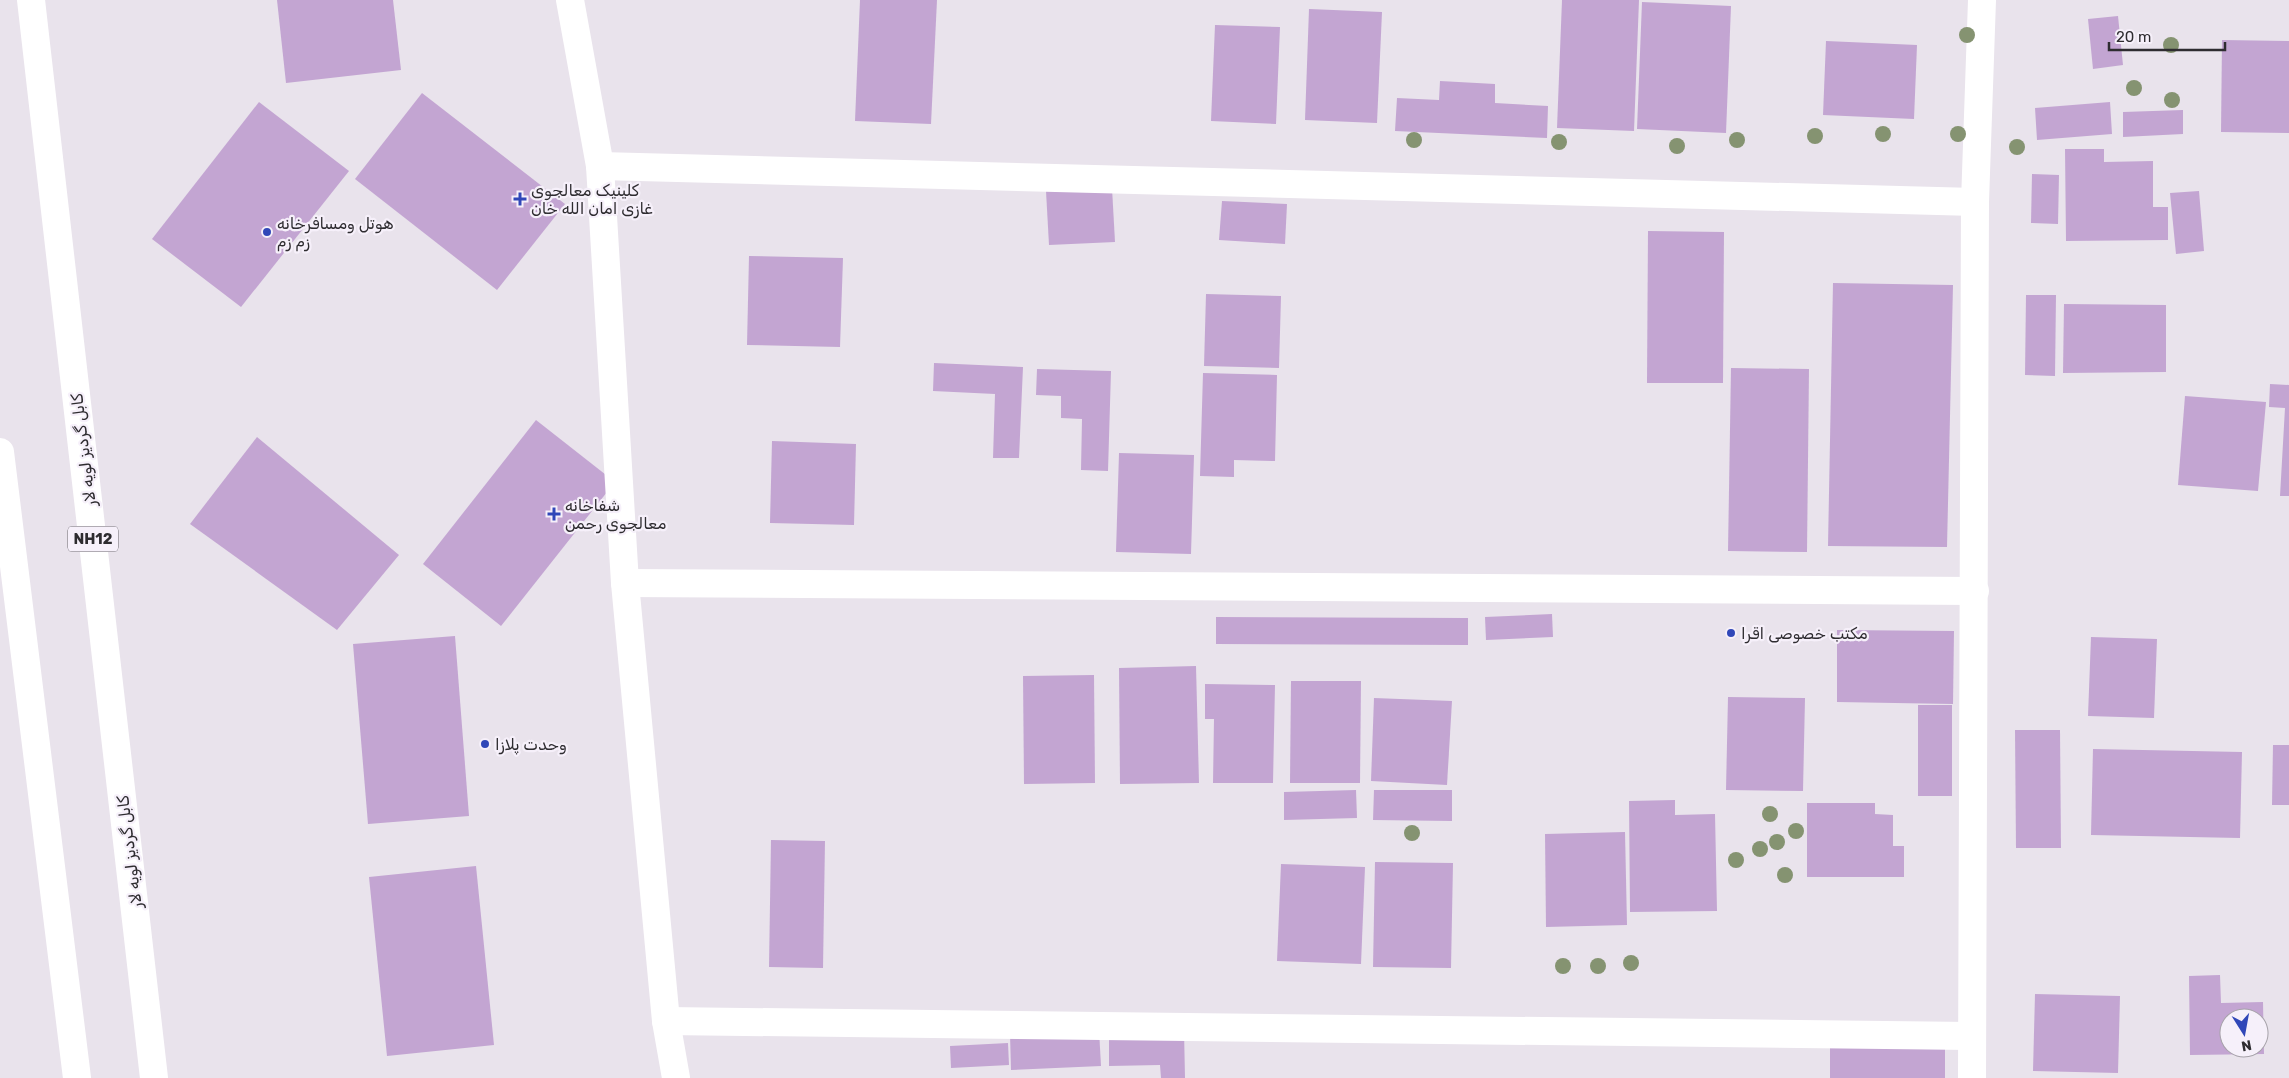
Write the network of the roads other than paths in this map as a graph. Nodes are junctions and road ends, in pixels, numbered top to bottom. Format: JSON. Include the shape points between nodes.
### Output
{"nodes":[{"id":1,"x":31,"y":0,"type":"edge"},
{"id":2,"x":570,"y":0,"type":"edge"},
{"id":3,"x":1982,"y":0,"type":"edge"},
{"id":4,"x":600,"y":166,"type":"junction"},
{"id":5,"x":1975,"y":202,"type":"junction"},
{"id":6,"x":0,"y":452,"type":"edge"},
{"id":7,"x":625,"y":583,"type":"junction"},
{"id":8,"x":1975,"y":591,"type":"junction"},
{"id":9,"x":666,"y":1021,"type":"junction"},
{"id":10,"x":1971,"y":1036,"type":"junction"},
{"id":11,"x":77,"y":1078,"type":"edge"},
{"id":12,"x":154,"y":1078,"type":"edge"},
{"id":13,"x":676,"y":1078,"type":"edge"},
{"id":14,"x":1972,"y":1078,"type":"edge"}],
"edges":[{"from":1,"to":12,"type":"main road","name":"کابل گردیز لویه لار","number":"NH12"},
{"from":2,"to":4,"type":"main road"},
{"from":3,"to":5,"type":"main road"},
{"from":4,"to":5,"type":"main road"},
{"from":4,"to":7,"type":"main road"},
{"from":5,"to":8,"type":"main road"},
{"from":6,"to":11,"type":"main road"},
{"from":7,"to":8,"type":"main road"},
{"from":7,"to":9,"type":"main road"},
{"from":8,"to":10,"type":"main road"},
{"from":9,"to":10,"type":"main road"},
{"from":9,"to":13,"type":"main road"},
{"from":10,"to":14,"type":"main road"}]}
